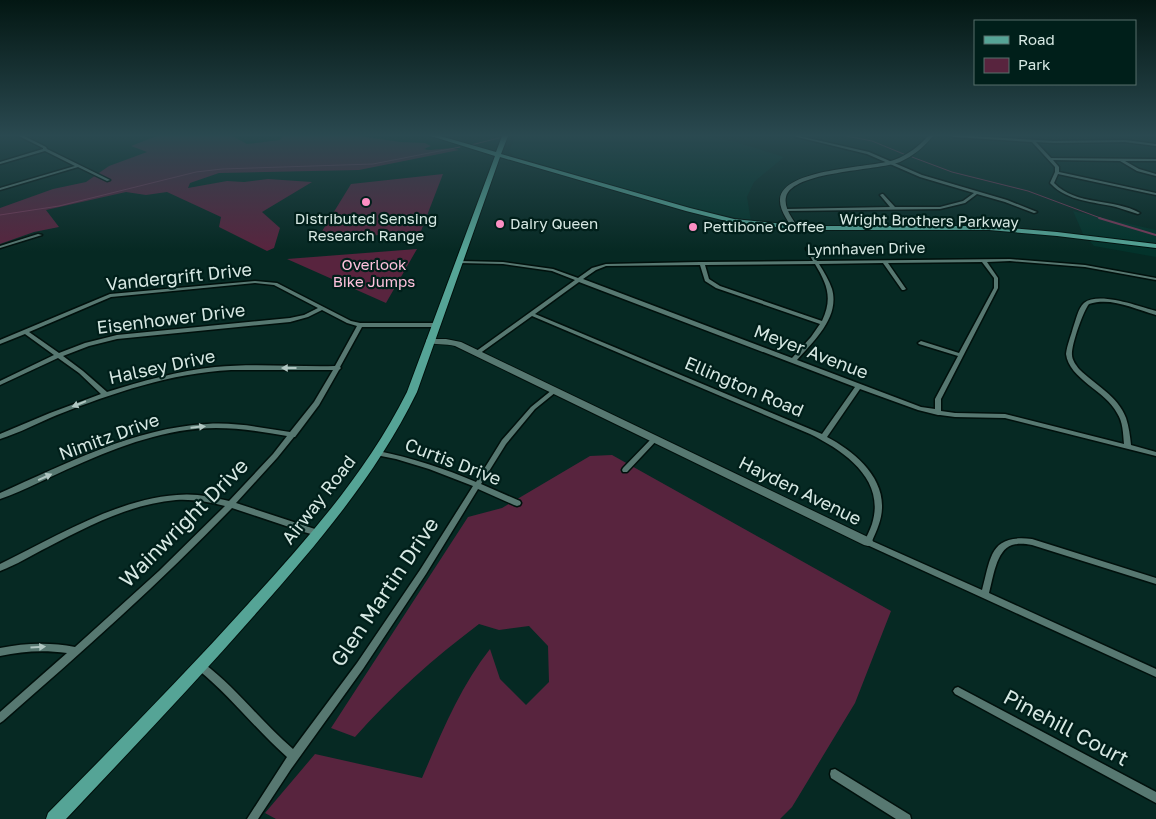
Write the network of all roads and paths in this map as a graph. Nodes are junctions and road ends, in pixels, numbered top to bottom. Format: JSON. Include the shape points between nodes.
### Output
{"nodes":[{"id":1,"x":50,"y":174,"type":"edge"},
{"id":2,"x":96,"y":174,"type":"edge"},
{"id":3,"x":491,"y":174,"type":"edge"},
{"id":4,"x":554,"y":174,"type":"edge"},
{"id":5,"x":568,"y":174,"type":"edge"},
{"id":6,"x":832,"y":174,"type":"edge"},
{"id":7,"x":916,"y":174,"type":"edge"},
{"id":8,"x":1056,"y":174,"type":"edge"},
{"id":9,"x":1063,"y":174,"type":"edge"},
{"id":10,"x":108,"y":180,"type":"dead end"},
{"id":11,"x":0,"y":189,"type":"edge"},
{"id":12,"x":976,"y":193,"type":"junction"},
{"id":13,"x":1156,"y":194,"type":"edge"},
{"id":14,"x":882,"y":195,"type":"dead end"},
{"id":15,"x":894,"y":209,"type":"junction"},
{"id":16,"x":786,"y":210,"type":"junction"},
{"id":17,"x":1035,"y":212,"type":"dead end"},
{"id":18,"x":1138,"y":213,"type":"dead end"},
{"id":19,"x":797,"y":230,"type":"junction"},
{"id":20,"x":40,"y":235,"type":"dead end"},
{"id":21,"x":1156,"y":246,"type":"edge"},
{"id":22,"x":0,"y":247,"type":"edge"},
{"id":23,"x":808,"y":249,"type":"dead end"},
{"id":24,"x":1156,"y":251,"type":"edge"},
{"id":25,"x":983,"y":260,"type":"junction"},
{"id":26,"x":884,"y":261,"type":"junction"},
{"id":27,"x":460,"y":262,"type":"junction"},
{"id":28,"x":816,"y":262,"type":"junction"},
{"id":29,"x":702,"y":263,"type":"junction"},
{"id":30,"x":1156,"y":279,"type":"edge"},
{"id":31,"x":580,"y":280,"type":"junction"},
{"id":32,"x":904,"y":289,"type":"dead end"},
{"id":33,"x":322,"y":308,"type":"junction"},
{"id":34,"x":1156,"y":313,"type":"edge"},
{"id":35,"x":532,"y":314,"type":"junction"},
{"id":36,"x":823,"y":323,"type":"junction"},
{"id":37,"x":360,"y":325,"type":"junction"},
{"id":38,"x":436,"y":325,"type":"junction"},
{"id":39,"x":25,"y":331,"type":"junction"},
{"id":40,"x":430,"y":341,"type":"junction"},
{"id":41,"x":0,"y":342,"type":"edge"},
{"id":42,"x":921,"y":343,"type":"dead end"},
{"id":43,"x":477,"y":353,"type":"junction"},
{"id":44,"x":960,"y":355,"type":"junction"},
{"id":45,"x":58,"y":357,"type":"junction"},
{"id":46,"x":793,"y":361,"type":"junction"},
{"id":47,"x":338,"y":368,"type":"junction"},
{"id":48,"x":0,"y":383,"type":"edge"},
{"id":49,"x":859,"y":386,"type":"junction"},
{"id":50,"x":554,"y":391,"type":"junction"},
{"id":51,"x":105,"y":394,"type":"junction"},
{"id":52,"x":938,"y":413,"type":"junction"},
{"id":53,"x":293,"y":435,"type":"junction"},
{"id":54,"x":0,"y":437,"type":"edge"},
{"id":55,"x":823,"y":437,"type":"junction"},
{"id":56,"x":655,"y":439,"type":"junction"},
{"id":57,"x":1128,"y":447,"type":"junction"},
{"id":58,"x":378,"y":453,"type":"junction"},
{"id":59,"x":1156,"y":454,"type":"edge"},
{"id":60,"x":625,"y":470,"type":"dead end"},
{"id":61,"x":478,"y":486,"type":"junction"},
{"id":62,"x":0,"y":496,"type":"edge"},
{"id":63,"x":517,"y":504,"type":"dead end"},
{"id":64,"x":230,"y":505,"type":"junction"},
{"id":65,"x":318,"y":533,"type":"junction"},
{"id":66,"x":868,"y":542,"type":"junction"},
{"id":67,"x":0,"y":568,"type":"edge"},
{"id":68,"x":1156,"y":581,"type":"edge"},
{"id":69,"x":985,"y":594,"type":"junction"},
{"id":70,"x":76,"y":651,"type":"junction"},
{"id":71,"x":0,"y":652,"type":"edge"},
{"id":72,"x":200,"y":666,"type":"junction"},
{"id":73,"x":1156,"y":673,"type":"edge"},
{"id":74,"x":958,"y":691,"type":"dead end"},
{"id":75,"x":0,"y":718,"type":"edge"},
{"id":76,"x":293,"y":756,"type":"junction"},
{"id":77,"x":835,"y":774,"type":"dead end"},
{"id":78,"x":1156,"y":798,"type":"edge"},
{"id":79,"x":54,"y":819,"type":"edge"},
{"id":80,"x":252,"y":819,"type":"edge"},
{"id":81,"x":906,"y":819,"type":"edge"}],
"edges":[{"from":1,"to":11,"type":"street"},
{"from":2,"to":10,"type":"street"},
{"from":3,"to":27,"type":"main road","name":"Airway Road"},
{"from":4,"to":19,"type":"main road","name":"Wright Brothers Parkway","via":[[712,220],[757,228]]},
{"from":5,"to":19,"type":"main road","name":"Wright Brothers Parkway","via":[[710,215]]},
{"from":6,"to":16,"type":"street","via":[[801,180],[791,186],[783,199]]},
{"from":7,"to":12,"type":"street"},
{"from":8,"to":18,"type":"street","via":[[1052,183],[1062,192]]},
{"from":9,"to":13,"type":"street"},
{"from":12,"to":15,"type":"street","via":[[964,202],[948,207]]},
{"from":12,"to":17,"type":"street"},
{"from":14,"to":15,"type":"street"},
{"from":15,"to":16,"type":"street"},
{"from":16,"to":19,"type":"street"},
{"from":19,"to":21,"type":"main road","name":"Wright Brothers Parkway","via":[[989,228]]},
{"from":19,"to":24,"type":"main road","name":"Wright Brothers Parkway","via":[[993,234]]},
{"from":20,"to":22,"type":"street"},
{"from":23,"to":28,"type":"street"},
{"from":25,"to":26,"type":"street","name":"Lynnhaven Drive"},
{"from":25,"to":30,"type":"street","name":"Lynnhaven Drive","via":[[1066,264]]},
{"from":25,"to":44,"type":"street","via":[[996,278],[996,288]]},
{"from":26,"to":28,"type":"street","name":"Lynnhaven Drive"},
{"from":26,"to":32,"type":"street"},
{"from":27,"to":31,"type":"street","name":"Meyer Avenue","via":[[540,267]]},
{"from":27,"to":38,"type":"main road","name":"Airway Road"},
{"from":28,"to":29,"type":"street","name":"Lynnhaven Drive"},
{"from":28,"to":36,"type":"street","via":[[831,298],[830,311]]},
{"from":29,"to":31,"type":"street","name":"Lynnhaven Drive","via":[[606,265],[594,269]]},
{"from":29,"to":36,"type":"street","via":[[706,277],[714,285]]},
{"from":31,"to":35,"type":"street","name":"Lynnhaven Drive"},
{"from":31,"to":46,"type":"street","name":"Meyer Avenue"},
{"from":33,"to":37,"type":"street","name":"Vandergrift Drive"},
{"from":33,"to":39,"type":"street","name":"Vandergrift Drive","via":[[275,284],[255,282],[110,296]]},
{"from":33,"to":45,"type":"street","name":"Eisenhower Drive","via":[[282,322],[108,339]]},
{"from":34,"to":57,"type":"street","via":[[1110,301],[1087,303],[1081,312],[1069,352],[1071,362],[1080,374],[1119,408],[1126,427]]},
{"from":35,"to":43,"type":"street","name":"Lynnhaven Drive"},
{"from":35,"to":55,"type":"street","name":"Ellington Road"},
{"from":36,"to":46,"type":"street"},
{"from":37,"to":38,"type":"street"},
{"from":37,"to":47,"type":"street","name":"Wainwright Drive"},
{"from":38,"to":40,"type":"main road","name":"Airway Road"},
{"from":39,"to":41,"type":"street","name":"Vandergrift Drive"},
{"from":39,"to":45,"type":"street"},
{"from":40,"to":43,"type":"street","name":"Hayden Avenue","via":[[452,342]]},
{"from":40,"to":58,"type":"main road","name":"Airway Road","via":[[406,407]]},
{"from":42,"to":44,"type":"street"},
{"from":43,"to":50,"type":"street","name":"Hayden Avenue"},
{"from":44,"to":52,"type":"street","via":[[938,399]]},
{"from":45,"to":48,"type":"street","name":"Eisenhower Drive"},
{"from":45,"to":51,"type":"street"},
{"from":46,"to":49,"type":"street","name":"Meyer Avenue"},
{"from":47,"to":51,"type":"street","name":"Halsey Drive","one_way":true,"via":[[216,369],[169,377]]},
{"from":47,"to":53,"type":"street","name":"Wainwright Drive","via":[[323,395]]},
{"from":49,"to":52,"type":"street","name":"Meyer Avenue"},
{"from":49,"to":55,"type":"street"},
{"from":50,"to":56,"type":"street","name":"Hayden Avenue"},
{"from":50,"to":61,"type":"street","name":"Glen Martin Drive","via":[[511,432]]},
{"from":51,"to":54,"type":"street","name":"Halsey Drive","one_way":true},
{"from":52,"to":57,"type":"street","name":"Meyer Avenue","via":[[1005,416]]},
{"from":62,"to":53,"type":"street","name":"Nimitz Drive","one_way":true,"via":[[123,444],[169,431],[219,426]]},
{"from":53,"to":64,"type":"street","name":"Wainwright Drive"},
{"from":55,"to":66,"type":"street","name":"Ellington Road","via":[[844,449],[862,466],[877,490],[880,515]]},
{"from":56,"to":60,"type":"street"},
{"from":56,"to":66,"type":"street","name":"Hayden Avenue"},
{"from":57,"to":59,"type":"street","name":"Meyer Avenue"},
{"from":58,"to":61,"type":"street","name":"Curtis Drive","via":[[427,466]]},
{"from":58,"to":65,"type":"main road","name":"Airway Road"},
{"from":61,"to":63,"type":"street","name":"Curtis Drive"},
{"from":61,"to":76,"type":"street","name":"Glen Martin Drive","via":[[424,572]]},
{"from":64,"to":65,"type":"street"},
{"from":64,"to":67,"type":"street","via":[[186,497],[148,502],[93,523]]},
{"from":64,"to":70,"type":"street","name":"Wainwright Drive"},
{"from":65,"to":72,"type":"main road","name":"Airway Road"},
{"from":66,"to":69,"type":"street","name":"Hayden Avenue"},
{"from":68,"to":69,"type":"street","via":[[1032,542],[1014,540],[1000,547]]},
{"from":69,"to":73,"type":"street","name":"Hayden Avenue"},
{"from":71,"to":70,"type":"street","one_way":true,"via":[[44,646]]},
{"from":70,"to":75,"type":"street","name":"Wainwright Drive"},
{"from":72,"to":76,"type":"street","via":[[224,684],[274,740]]},
{"from":72,"to":79,"type":"main road","name":"Airway Road"},
{"from":74,"to":78,"type":"street","name":"Pinehill Court"},
{"from":76,"to":80,"type":"street","name":"Glen Martin Drive"},
{"from":77,"to":81,"type":"street"}]}
